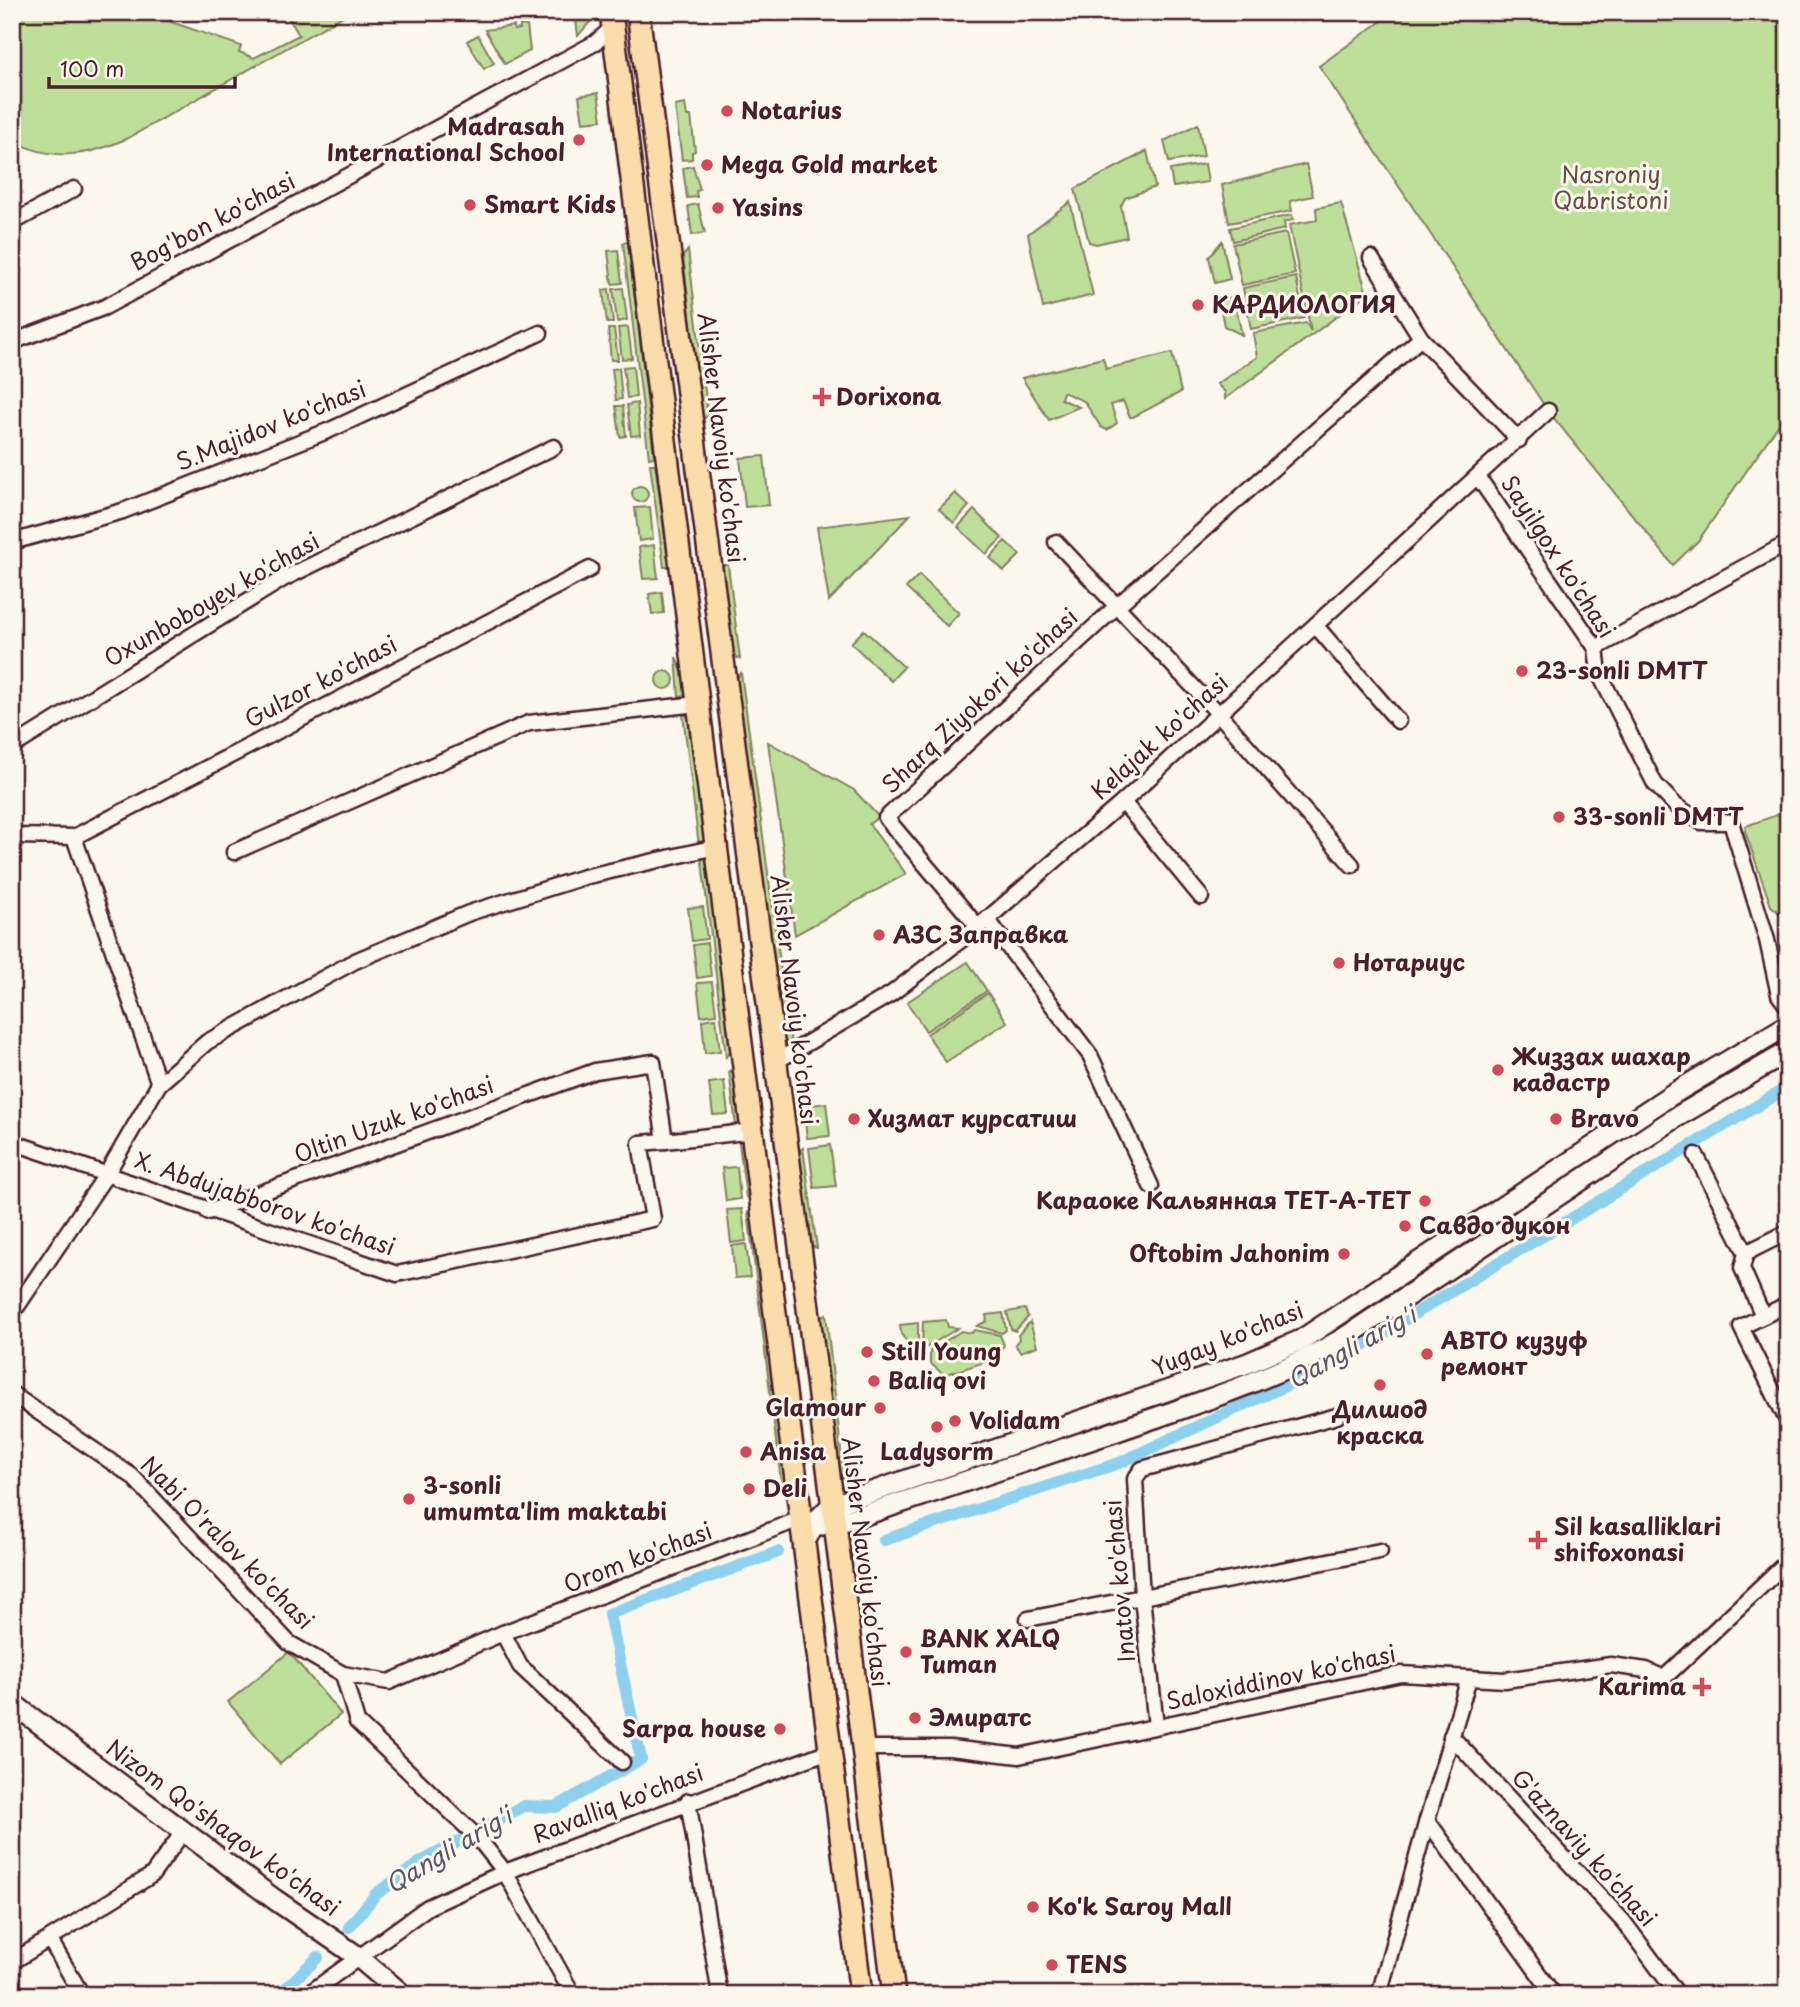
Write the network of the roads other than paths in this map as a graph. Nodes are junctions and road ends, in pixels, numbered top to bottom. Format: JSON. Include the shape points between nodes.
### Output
{"nodes":[{"id":1,"x":638,"y":12,"type":"edge"},
{"id":2,"x":612,"y":20,"type":"edge"},
{"id":3,"x":74,"y":189,"type":"dead end"},
{"id":4,"x":12,"y":223,"type":"edge"},
{"id":5,"x":1371,"y":258,"type":"dead end"},
{"id":6,"x":540,"y":333,"type":"dead end"},
{"id":7,"x":1421,"y":338,"type":"junction"},
{"id":8,"x":12,"y":342,"type":"edge"},
{"id":9,"x":1548,"y":411,"type":"dead end"},
{"id":10,"x":1519,"y":440,"type":"junction"},
{"id":11,"x":554,"y":447,"type":"dead end"},
{"id":12,"x":1478,"y":477,"type":"junction"},
{"id":13,"x":12,"y":542,"type":"edge"},
{"id":14,"x":1056,"y":542,"type":"dead end"},
{"id":15,"x":1788,"y":543,"type":"edge"},
{"id":16,"x":590,"y":569,"type":"dead end"},
{"id":17,"x":1117,"y":606,"type":"junction"},
{"id":18,"x":718,"y":614,"type":"junction"},
{"id":19,"x":687,"y":618,"type":"junction"},
{"id":20,"x":1316,"y":626,"type":"junction"},
{"id":21,"x":1596,"y":648,"type":"junction"},
{"id":22,"x":697,"y":704,"type":"junction"},
{"id":23,"x":1219,"y":714,"type":"junction"},
{"id":24,"x":1398,"y":721,"type":"dead end"},
{"id":25,"x":12,"y":747,"type":"edge"},
{"id":26,"x":1123,"y":802,"type":"junction"},
{"id":27,"x":12,"y":836,"type":"edge"},
{"id":28,"x":74,"y":836,"type":"junction"},
{"id":29,"x":716,"y":848,"type":"junction"},
{"id":30,"x":234,"y":852,"type":"dead end"},
{"id":31,"x":1352,"y":865,"type":"dead end"},
{"id":32,"x":1201,"y":897,"type":"dead end"},
{"id":33,"x":982,"y":923,"type":"junction"},
{"id":34,"x":1788,"y":1007,"type":"edge"},
{"id":35,"x":1788,"y":1025,"type":"edge"},
{"id":36,"x":1788,"y":1052,"type":"edge"},
{"id":37,"x":775,"y":1062,"type":"junction"},
{"id":38,"x":159,"y":1084,"type":"junction"},
{"id":39,"x":754,"y":1131,"type":"junction"},
{"id":40,"x":665,"y":1141,"type":"junction"},
{"id":41,"x":12,"y":1142,"type":"edge"},
{"id":42,"x":1696,"y":1154,"type":"dead end"},
{"id":43,"x":106,"y":1175,"type":"junction"},
{"id":44,"x":1152,"y":1186,"type":"dead end"},
{"id":45,"x":208,"y":1212,"type":"junction"},
{"id":46,"x":1788,"y":1232,"type":"edge"},
{"id":47,"x":1746,"y":1253,"type":"junction"},
{"id":48,"x":1788,"y":1304,"type":"edge"},
{"id":49,"x":12,"y":1314,"type":"edge"},
{"id":50,"x":1763,"y":1316,"type":"junction"},
{"id":51,"x":12,"y":1394,"type":"edge"},
{"id":52,"x":1337,"y":1416,"type":"dead end"},
{"id":53,"x":1786,"y":1418,"type":"dead end"},
{"id":54,"x":820,"y":1517,"type":"junction"},
{"id":55,"x":1380,"y":1550,"type":"dead end"},
{"id":56,"x":1788,"y":1561,"type":"edge"},
{"id":57,"x":1142,"y":1597,"type":"junction"},
{"id":58,"x":1028,"y":1619,"type":"dead end"},
{"id":59,"x":503,"y":1633,"type":"junction"},
{"id":60,"x":343,"y":1674,"type":"junction"},
{"id":61,"x":1469,"y":1678,"type":"junction"},
{"id":62,"x":12,"y":1703,"type":"edge"},
{"id":63,"x":1156,"y":1726,"type":"junction"},
{"id":64,"x":1451,"y":1736,"type":"junction"},
{"id":65,"x":863,"y":1748,"type":"junction"},
{"id":66,"x":829,"y":1751,"type":"junction"},
{"id":67,"x":622,"y":1762,"type":"dead end"},
{"id":68,"x":688,"y":1801,"type":"junction"},
{"id":69,"x":1426,"y":1820,"type":"junction"},
{"id":70,"x":184,"y":1832,"type":"junction"},
{"id":71,"x":505,"y":1872,"type":"junction"},
{"id":72,"x":884,"y":1917,"type":"junction"},
{"id":73,"x":852,"y":1923,"type":"junction"},
{"id":74,"x":50,"y":1940,"type":"junction"},
{"id":75,"x":357,"y":1956,"type":"junction"},
{"id":76,"x":12,"y":1962,"type":"edge"},
{"id":77,"x":82,"y":1995,"type":"edge"},
{"id":78,"x":307,"y":1995,"type":"edge"},
{"id":79,"x":403,"y":1995,"type":"edge"},
{"id":80,"x":573,"y":1995,"type":"edge"},
{"id":81,"x":720,"y":1995,"type":"edge"},
{"id":82,"x":861,"y":1995,"type":"edge"},
{"id":83,"x":894,"y":1995,"type":"edge"},
{"id":84,"x":1379,"y":1995,"type":"edge"},
{"id":85,"x":1553,"y":1995,"type":"edge"},
{"id":86,"x":1678,"y":1995,"type":"edge"}],
"edges":[{"from":1,"to":18,"type":"main road","name":"Alisher Navoiy ko'chasi"},
{"from":2,"to":8,"type":"street","name":"Bog'bon ko'chasi","via":[[595,43],[105,307]]},
{"from":2,"to":19,"type":"main road","name":"Alisher Navoiy ko'chasi"},
{"from":3,"to":4,"type":"street"},
{"from":5,"to":7,"type":"street"},
{"from":6,"to":13,"type":"street","name":"S.Majidov ko'chasi","via":[[330,430],[123,510]]},
{"from":7,"to":10,"type":"street"},
{"from":7,"to":17,"type":"street","name":"Sharq Ziyokori ko'chasi"},
{"from":9,"to":10,"type":"street","name":"Kelajak ko'chasi"},
{"from":10,"to":12,"type":"street","name":"Kelajak ko'chasi"},
{"from":11,"to":25,"type":"street","name":"Oxunboboyev ko'chasi","via":[[283,579]]},
{"from":12,"to":20,"type":"street","name":"Kelajak ko'chasi"},
{"from":12,"to":21,"type":"street","name":"Sayilgox ko'chasi"},
{"from":14,"to":17,"type":"street"},
{"from":15,"to":21,"type":"street"},
{"from":16,"to":28,"type":"street","name":"Gulzor ko'chasi"},
{"from":17,"to":23,"type":"street"},
{"from":17,"to":33,"type":"street","name":"Sharq Ziyokori ko'chasi","via":[[886,818]]},
{"from":18,"to":19,"type":"main road"},
{"from":18,"to":37,"type":"main road","name":"Alisher Navoiy ko'chasi"},
{"from":19,"to":22,"type":"main road","name":"Alisher Navoiy ko'chasi"},
{"from":20,"to":23,"type":"street","name":"Kelajak ko'chasi"},
{"from":20,"to":24,"type":"street"},
{"from":21,"to":34,"type":"street","name":"Sayilgox ko'chasi","via":[[1599,673],[1655,784],[1676,806],[1701,822],[1731,822],[1779,995]]},
{"from":22,"to":29,"type":"main road","name":"Alisher Navoiy ko'chasi"},
{"from":22,"to":30,"type":"street","via":[[529,723]]},
{"from":23,"to":26,"type":"street","name":"Kelajak ko'chasi"},
{"from":23,"to":31,"type":"street"},
{"from":26,"to":32,"type":"street"},
{"from":26,"to":33,"type":"street","name":"Kelajak ko'chasi"},
{"from":27,"to":28,"type":"street","name":"Gulzor ko'chasi"},
{"from":28,"to":38,"type":"street"},
{"from":29,"to":38,"type":"street","via":[[584,877],[469,913],[368,956],[206,1042]]},
{"from":29,"to":39,"type":"main road","name":"Alisher Navoiy ko'chasi"},
{"from":33,"to":37,"type":"street","name":"Kelajak ko'chasi","via":[[891,994]]},
{"from":33,"to":44,"type":"street","via":[[1090,1055]]},
{"from":35,"to":54,"type":"main road","name":"Yugay ko'chasi","via":[[1671,1095],[1301,1340]]},
{"from":36,"to":54,"type":"main road","name":"Yugay ko'chasi","via":[[1675,1118],[1345,1338],[1307,1358],[1172,1412]]},
{"from":37,"to":54,"type":"main road","name":"Alisher Navoiy ko'chasi"},
{"from":38,"to":43,"type":"street"},
{"from":39,"to":40,"type":"street"},
{"from":39,"to":54,"type":"main road","name":"Alisher Navoiy ko'chasi","via":[[797,1492]]},
{"from":40,"to":45,"type":"street","name":"Oltin Uzuk ko'chasi","via":[[653,1062],[595,1071]]},
{"from":40,"to":45,"type":"street","name":"X. Abdujabborov ko'chasi","via":[[640,1143],[653,1219],[397,1274]]},
{"from":41,"to":43,"type":"street","name":"X. Abdujabborov ko'chasi"},
{"from":42,"to":47,"type":"street"},
{"from":43,"to":45,"type":"street","name":"X. Abdujabborov ko'chasi"},
{"from":43,"to":49,"type":"street"},
{"from":46,"to":47,"type":"street"},
{"from":47,"to":50,"type":"street","via":[[1742,1268]]},
{"from":48,"to":50,"type":"street"},
{"from":50,"to":53,"type":"street","via":[[1741,1327]]},
{"from":51,"to":60,"type":"street","name":"Nabi O'ralov ko'chasi","via":[[132,1476],[289,1643]]},
{"from":52,"to":57,"type":"street","name":"Inatov ko'chasi","via":[[1142,1469],[1135,1479]]},
{"from":54,"to":59,"type":"street","name":"Orom ko'chasi"},
{"from":54,"to":65,"type":"main road","name":"Alisher Navoiy ko'chasi"},
{"from":54,"to":66,"type":"main road","name":"Alisher Navoiy ko'chasi"},
{"from":55,"to":57,"type":"street"},
{"from":56,"to":61,"type":"street","name":"Saloxiddinov ko'chasi","via":[[1664,1678],[1611,1665],[1505,1680]]},
{"from":57,"to":58,"type":"street"},
{"from":57,"to":63,"type":"street","name":"Inatov ko'chasi"},
{"from":59,"to":60,"type":"street","name":"Orom ko'chasi","via":[[389,1682]]},
{"from":59,"to":67,"type":"street","via":[[520,1666]]},
{"from":60,"to":71,"type":"street","via":[[357,1722],[478,1838]]},
{"from":61,"to":63,"type":"street","name":"Saloxiddinov ko'chasi","via":[[1401,1674]]},
{"from":61,"to":64,"type":"street"},
{"from":62,"to":70,"type":"main road","name":"Nizom Qo'shaqov ko'chasi"},
{"from":63,"to":65,"type":"street","name":"Saloxiddinov ko'chasi","via":[[1019,1756],[950,1748]]},
{"from":64,"to":69,"type":"street"},
{"from":64,"to":86,"type":"street","name":"G'aznaviy ko'chasi","via":[[1623,1921]]},
{"from":65,"to":72,"type":"main road","name":"Alisher Navoiy ko'chasi"},
{"from":66,"to":68,"type":"street","name":"Ravalliq ko'chasi"},
{"from":66,"to":73,"type":"main road","name":"Alisher Navoiy ko'chasi"},
{"from":68,"to":71,"type":"street","name":"Ravalliq ko'chasi"},
{"from":68,"to":81,"type":"street"},
{"from":69,"to":84,"type":"street"},
{"from":69,"to":85,"type":"street"},
{"from":70,"to":74,"type":"street","via":[[152,1875]]},
{"from":70,"to":75,"type":"main road","name":"Nizom Qo'shaqov ko'chasi"},
{"from":71,"to":75,"type":"street","name":"Ravalliq ko'chasi","via":[[428,1907]]},
{"from":71,"to":80,"type":"street"},
{"from":72,"to":73,"type":"main road"},
{"from":72,"to":83,"type":"main road","name":"Alisher Navoiy ko'chasi"},
{"from":73,"to":82,"type":"main road","name":"Alisher Navoiy ko'chasi"},
{"from":74,"to":76,"type":"street"},
{"from":74,"to":77,"type":"street"},
{"from":75,"to":78,"type":"street","name":"Ravalliq ko'chasi"},
{"from":75,"to":79,"type":"main road","name":"Nizom Qo'shaqov ko'chasi"}]}
